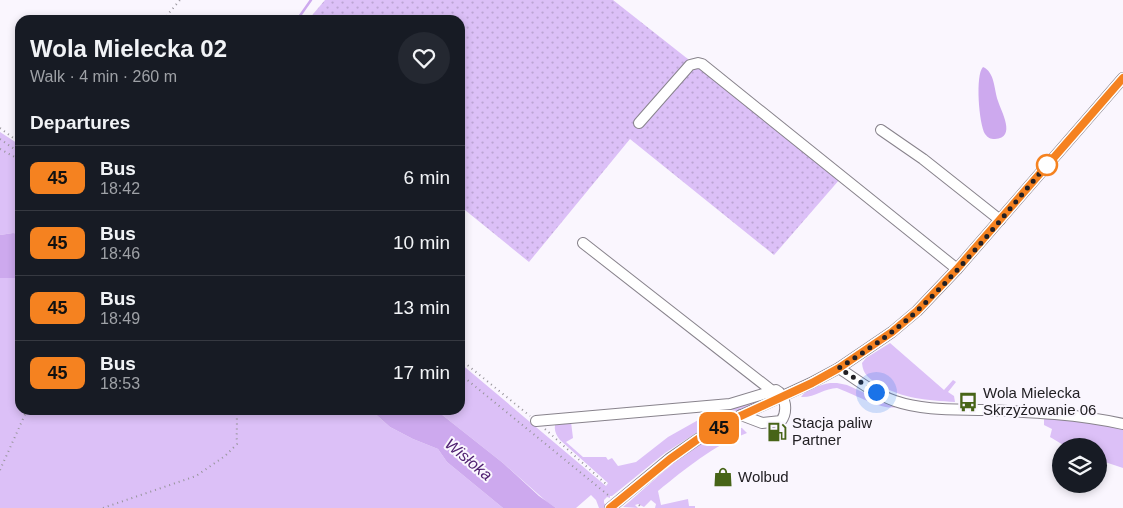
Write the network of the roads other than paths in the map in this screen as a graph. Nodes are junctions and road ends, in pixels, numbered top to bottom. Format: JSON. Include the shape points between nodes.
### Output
{"nodes":[{"id":1,"x":1123,"y":78,"type":"edge"},
{"id":2,"x":639,"y":123,"type":"dead end"},
{"id":3,"x":881,"y":130,"type":"dead end"},
{"id":4,"x":1000,"y":220,"type":"junction"},
{"id":5,"x":584,"y":243,"type":"dead end"},
{"id":6,"x":957,"y":269,"type":"junction"},
{"id":7,"x":839,"y":368,"type":"junction"},
{"id":8,"x":771,"y":390,"type":"junction"},
{"id":9,"x":783,"y":396,"type":"junction"},
{"id":10,"x":741,"y":416,"type":"junction"},
{"id":11,"x":536,"y":421,"type":"dead end"},
{"id":12,"x":1123,"y":424,"type":"edge"},
{"id":13,"x":614,"y":505,"type":"edge"}],
"edges":[{"from":1,"to":4,"type":"street"},
{"from":2,"to":6,"type":"street","via":[[690,65],[702,64]]},
{"from":3,"to":4,"type":"street"},
{"from":4,"to":6,"type":"street"},
{"from":5,"to":8,"type":"street"},
{"from":6,"to":7,"type":"street","via":[[892,332]]},
{"from":7,"to":9,"type":"street"},
{"from":7,"to":12,"type":"street","via":[[876,392],[916,406],[1027,412]]},
{"from":8,"to":9,"type":"street"},
{"from":8,"to":11,"type":"street","via":[[730,404]]},
{"from":9,"to":10,"type":"street"},
{"from":9,"to":10,"type":"street","via":[[785,415],[781,421],[762,423]]},
{"from":10,"to":13,"type":"street","via":[[698,439]]}]}
